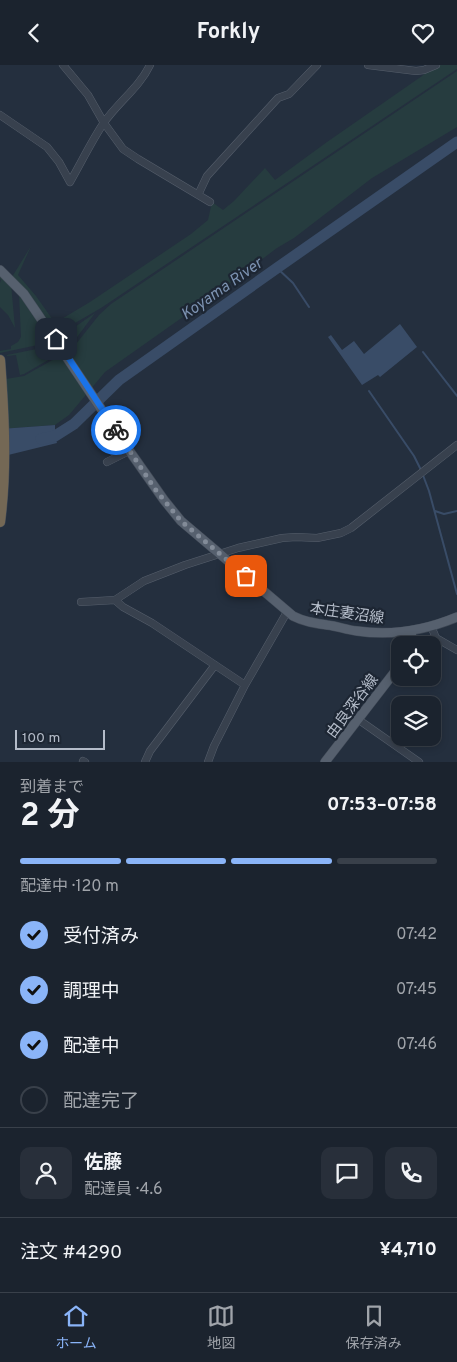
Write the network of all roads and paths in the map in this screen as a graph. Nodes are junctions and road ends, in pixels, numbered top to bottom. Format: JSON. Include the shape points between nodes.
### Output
{"nodes":[{"id":1,"x":63,"y":65,"type":"edge"},
{"id":2,"x":150,"y":65,"type":"edge"},
{"id":3,"x":317,"y":65,"type":"edge"},
{"id":4,"x":368,"y":65,"type":"edge"},
{"id":5,"x":436,"y":65,"type":"edge"},
{"id":6,"x":0,"y":115,"type":"edge"},
{"id":7,"x":104,"y":123,"type":"junction"},
{"id":8,"x":198,"y":195,"type":"junction"},
{"id":9,"x":210,"y":202,"type":"dead end"},
{"id":10,"x":0,"y":270,"type":"edge"},
{"id":11,"x":0,"y":360,"type":"edge"},
{"id":12,"x":457,"y":445,"type":"edge"},
{"id":13,"x":128,"y":449,"type":"junction"},
{"id":14,"x":107,"y":462,"type":"dead end"},
{"id":15,"x":0,"y":523,"type":"edge"},
{"id":16,"x":220,"y":554,"type":"junction"},
{"id":17,"x":115,"y":601,"type":"junction"},
{"id":18,"x":81,"y":602,"type":"dead end"},
{"id":19,"x":287,"y":612,"type":"junction"},
{"id":20,"x":457,"y":617,"type":"edge"},
{"id":21,"x":431,"y":626,"type":"junction"},
{"id":22,"x":411,"y":631,"type":"junction"},
{"id":23,"x":412,"y":636,"type":"edge"},
{"id":24,"x":457,"y":650,"type":"edge"},
{"id":25,"x":215,"y":665,"type":"junction"},
{"id":26,"x":391,"y":677,"type":"edge"},
{"id":27,"x":245,"y":685,"type":"junction"},
{"id":28,"x":359,"y":720,"type":"junction"},
{"id":29,"x":145,"y":762,"type":"edge"},
{"id":30,"x":208,"y":762,"type":"edge"},
{"id":31,"x":326,"y":762,"type":"edge"},
{"id":32,"x":419,"y":762,"type":"edge"}],
"edges":[{"from":1,"to":7,"type":"street","via":[[88,95]]},
{"from":2,"to":7,"type":"street"},
{"from":3,"to":8,"type":"street","via":[[289,94],[278,98],[252,126],[207,176]]},
{"from":4,"to":5,"type":"street","via":[[416,71]]},
{"from":6,"to":7,"type":"street","via":[[47,147],[70,182]]},
{"from":7,"to":8,"type":"street","via":[[123,149]]},
{"from":8,"to":9,"type":"street"},
{"from":10,"to":13,"type":"main road","name":"本庄妻沼線","via":[[24,294]]},
{"from":11,"to":15,"type":"highway","via":[[5,458]]},
{"from":12,"to":16,"type":"street","via":[[342,533],[318,538],[282,538]]},
{"from":13,"to":14,"type":"street"},
{"from":13,"to":16,"type":"main road","name":"本庄妻沼線","via":[[181,521]]},
{"from":16,"to":17,"type":"street","via":[[144,581]]},
{"from":16,"to":19,"type":"main road","name":"本庄妻沼線"},
{"from":17,"to":18,"type":"street"},
{"from":17,"to":25,"type":"street"},
{"from":19,"to":22,"type":"main road","name":"本庄妻沼線","via":[[309,623],[357,631]]},
{"from":19,"to":27,"type":"street"},
{"from":20,"to":21,"type":"main road","name":"本庄妻沼線"},
{"from":21,"to":22,"type":"main road","name":"本庄妻沼線"},
{"from":21,"to":24,"type":"street","via":[[436,638]]},
{"from":22,"to":23,"type":"main road"},
{"from":25,"to":27,"type":"street"},
{"from":25,"to":29,"type":"street"},
{"from":26,"to":28,"type":"main road","name":"由良深谷線"},
{"from":27,"to":30,"type":"street"},
{"from":28,"to":31,"type":"main road","name":"由良深谷線"},
{"from":28,"to":32,"type":"street"}]}
